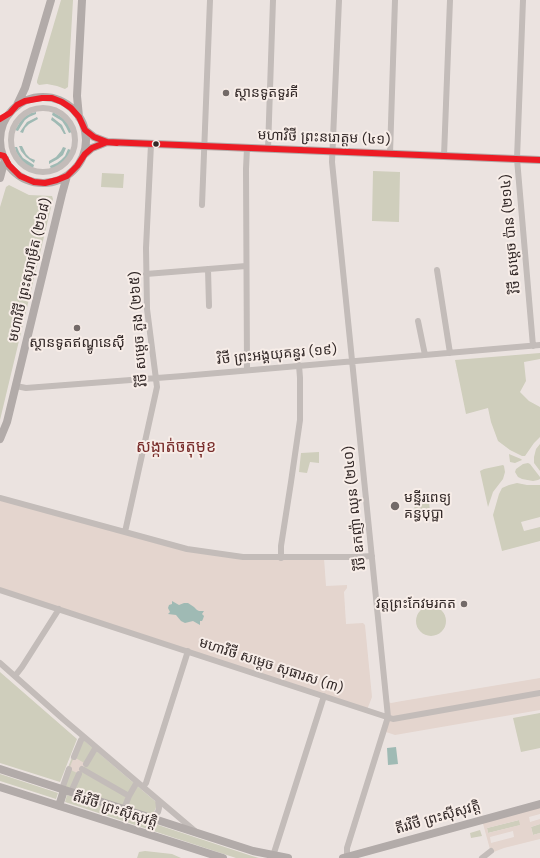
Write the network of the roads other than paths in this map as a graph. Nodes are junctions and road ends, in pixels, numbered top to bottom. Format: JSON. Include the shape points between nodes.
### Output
{"nodes":[{"id":1,"x":51,"y":0,"type":"edge"},
{"id":2,"x":82,"y":0,"type":"edge"},
{"id":3,"x":210,"y":0,"type":"edge"},
{"id":4,"x":273,"y":0,"type":"edge"},
{"id":5,"x":339,"y":0,"type":"edge"},
{"id":6,"x":396,"y":0,"type":"edge"},
{"id":7,"x":450,"y":0,"type":"edge"},
{"id":8,"x":523,"y":0,"type":"edge"},
{"id":9,"x":17,"y":105,"type":"junction"},
{"id":10,"x":10,"y":113,"type":"junction"},
{"id":11,"x":79,"y":117,"type":"junction"},
{"id":12,"x":0,"y":119,"type":"edge"},
{"id":13,"x":68,"y":119,"type":"joint"},
{"id":14,"x":85,"y":130,"type":"junction"},
{"id":15,"x":107,"y":142,"type":"junction"},
{"id":16,"x":151,"y":144,"type":"junction"},
{"id":17,"x":205,"y":146,"type":"junction"},
{"id":18,"x":247,"y":148,"type":"junction"},
{"id":19,"x":268,"y":149,"type":"junction"},
{"id":20,"x":332,"y":152,"type":"junction"},
{"id":21,"x":85,"y":154,"type":"junction"},
{"id":22,"x":390,"y":154,"type":"junction"},
{"id":23,"x":444,"y":156,"type":"junction"},
{"id":24,"x":3,"y":157,"type":"edge"},
{"id":25,"x":516,"y":159,"type":"junction"},
{"id":26,"x":540,"y":160,"type":"edge"},
{"id":27,"x":67,"y":176,"type":"junction"},
{"id":28,"x":0,"y":178,"type":"edge"},
{"id":29,"x":202,"y":205,"type":"dead end"},
{"id":30,"x":246,"y":266,"type":"junction"},
{"id":31,"x":208,"y":269,"type":"junction"},
{"id":32,"x":437,"y":270,"type":"dead end"},
{"id":33,"x":146,"y":274,"type":"junction"},
{"id":34,"x":209,"y":306,"type":"dead end"},
{"id":35,"x":418,"y":321,"type":"dead end"},
{"id":36,"x":540,"y":345,"type":"edge"},
{"id":37,"x":533,"y":346,"type":"junction"},
{"id":38,"x":450,"y":353,"type":"junction"},
{"id":39,"x":424,"y":355,"type":"junction"},
{"id":40,"x":352,"y":361,"type":"junction"},
{"id":41,"x":299,"y":365,"type":"junction"},
{"id":42,"x":246,"y":370,"type":"junction"},
{"id":43,"x":156,"y":377,"type":"junction"},
{"id":44,"x":16,"y":386,"type":"junction"},
{"id":45,"x":0,"y":439,"type":"edge"},
{"id":46,"x":0,"y":498,"type":"edge"},
{"id":47,"x":125,"y":532,"type":"junction"},
{"id":48,"x":372,"y":556,"type":"junction"},
{"id":49,"x":281,"y":558,"type":"junction"},
{"id":50,"x":0,"y":590,"type":"edge"},
{"id":51,"x":59,"y":609,"type":"junction"},
{"id":52,"x":188,"y":652,"type":"junction"},
{"id":53,"x":0,"y":663,"type":"edge"},
{"id":54,"x":15,"y":676,"type":"junction"},
{"id":55,"x":540,"y":693,"type":"edge"},
{"id":56,"x":324,"y":696,"type":"junction"},
{"id":57,"x":388,"y":717,"type":"junction"},
{"id":58,"x":84,"y":736,"type":"junction"},
{"id":59,"x":96,"y":747,"type":"junction"},
{"id":60,"x":74,"y":757,"type":"dead end"},
{"id":61,"x":0,"y":769,"type":"edge"},
{"id":62,"x":69,"y":769,"type":"dead end"},
{"id":63,"x":82,"y":769,"type":"junction"},
{"id":64,"x":137,"y":782,"type":"junction"},
{"id":65,"x":0,"y":787,"type":"edge"},
{"id":66,"x":143,"y":787,"type":"junction"},
{"id":67,"x":66,"y":790,"type":"junction"},
{"id":68,"x":129,"y":796,"type":"junction"},
{"id":69,"x":158,"y":800,"type":"junction"},
{"id":70,"x":540,"y":804,"type":"edge"},
{"id":71,"x":59,"y":806,"type":"junction"},
{"id":72,"x":124,"y":809,"type":"junction"},
{"id":73,"x":150,"y":818,"type":"junction"},
{"id":74,"x":198,"y":833,"type":"junction"},
{"id":75,"x":491,"y":851,"type":"dead end"},
{"id":76,"x":273,"y":856,"type":"junction"},
{"id":77,"x":345,"y":857,"type":"edge"},
{"id":78,"x":223,"y":858,"type":"edge"},
{"id":79,"x":288,"y":858,"type":"edge"},
{"id":80,"x":482,"y":858,"type":"edge"}],
"edges":[{"from":1,"to":9,"type":"main road","via":[[25,88]]},
{"from":2,"to":11,"type":"main road","via":[[77,96]]},
{"from":3,"to":17,"type":"street"},
{"from":4,"to":19,"type":"street"},
{"from":5,"to":20,"type":"street","name":"វិថី ឧកញ៉ា ឈុន (២៤០)"},
{"from":6,"to":22,"type":"street"},
{"from":7,"to":23,"type":"street"},
{"from":8,"to":25,"type":"street","name":"វិថី សម្តេច ប៉ាន (២១៤)"},
{"from":9,"to":10,"type":"main road"},
{"from":9,"to":11,"type":"main road","via":[[31,99],[52,98],[71,108]]},
{"from":10,"to":12,"type":"main road"},
{"from":10,"to":24,"type":"main road","via":[[2,128]]},
{"from":11,"to":14,"type":"main road"},
{"from":13,"to":13,"type":"street","via":[[72,125],[75,142],[72,155],[67,161],[47,172],[32,170],[19,161],[12,148],[11,139],[15,125],[20,119],[32,110],[40,108],[55,110]]},
{"from":14,"to":15,"type":"main road","name":"មហាវិថី ព្រះនរោត្តម (៤១)"},
{"from":14,"to":21,"type":"main road"},
{"from":15,"to":16,"type":"main road","name":"មហាវិថី ព្រះនរោត្តម (៤១)"},
{"from":15,"to":21,"type":"main road","name":"មហាវិថី ព្រះនរោត្តម (៤១)"},
{"from":16,"to":17,"type":"main road","name":"មហាវិថី ព្រះនរោត្តម (៤១)"},
{"from":16,"to":33,"type":"street","name":"វិថី សម្តេច ភួង (២៦៥)"},
{"from":17,"to":18,"type":"main road","name":"មហាវិថី ព្រះនរោត្តម (៤១)"},
{"from":17,"to":29,"type":"street"},
{"from":18,"to":19,"type":"main road","name":"មហាវិថី ព្រះនរោត្តម (៤១)"},
{"from":18,"to":30,"type":"street"},
{"from":19,"to":20,"type":"main road","name":"មហាវិថី ព្រះនរោត្តម (៤១)"},
{"from":20,"to":22,"type":"main road","name":"មហាវិថី ព្រះនរោត្តម (៤១)"},
{"from":20,"to":40,"type":"street","name":"វិថី ឧកញ៉ា ឈុន (២៤០)"},
{"from":21,"to":27,"type":"main road"},
{"from":22,"to":23,"type":"main road","name":"មហាវិថី ព្រះនរោត្តម (៤១)"},
{"from":23,"to":25,"type":"main road","name":"មហាវិថី ព្រះនរោត្តម (៤១)"},
{"from":24,"to":27,"type":"main road","via":[[20,176],[34,182],[51,182]]},
{"from":24,"to":28,"type":"main road"},
{"from":25,"to":26,"type":"main road","name":"មហាវិថី ព្រះនរោត្តម (៤១)"},
{"from":25,"to":37,"type":"street","name":"វិថី សម្តេច ប៉ាន (២១៤)"},
{"from":27,"to":44,"type":"main road","name":"មហាវិថី ព្រះសុរាម្រឹត (២៦៨)"},
{"from":30,"to":31,"type":"street"},
{"from":30,"to":42,"type":"street"},
{"from":31,"to":33,"type":"street"},
{"from":31,"to":34,"type":"street"},
{"from":32,"to":38,"type":"street"},
{"from":33,"to":43,"type":"street","name":"វិថី សម្តេច ភួង (២៦៥)","via":[[147,309]]},
{"from":35,"to":39,"type":"street"},
{"from":36,"to":37,"type":"street","name":"វិថី ព្រះអង្គយុគន្ធរ (១៩)"},
{"from":37,"to":38,"type":"street","name":"វិថី ព្រះអង្គយុគន្ធរ (១៩)"},
{"from":38,"to":39,"type":"street","name":"វិថី ព្រះអង្គយុគន្ធរ (១៩)"},
{"from":39,"to":40,"type":"street","name":"វិថី ព្រះអង្គយុគន្ធរ (១៩)"},
{"from":40,"to":41,"type":"street","name":"វិថី ព្រះអង្គយុគន្ធរ (១៩)"},
{"from":40,"to":48,"type":"street","name":"វិថី ឧកញ៉ា ឈុន (២៤០)"},
{"from":41,"to":42,"type":"street","name":"វិថី ព្រះអង្គយុគន្ធរ (១៩)"},
{"from":41,"to":49,"type":"street","via":[[300,420]]},
{"from":42,"to":43,"type":"street","name":"វិថី ព្រះអង្គយុគន្ធរ (១៩)"},
{"from":43,"to":44,"type":"street","name":"វិថី ព្រះអង្គយុគន្ធរ (១៩)","via":[[26,388]]},
{"from":43,"to":47,"type":"street","name":"វិថី សម្តេច ភួង (២៦៥)","via":[[157,387]]},
{"from":44,"to":45,"type":"main road","name":"មហាវិថី ព្រះសុរាម្រឹត (២៦៨)"},
{"from":46,"to":47,"type":"street"},
{"from":47,"to":49,"type":"street","via":[[187,550],[243,557]]},
{"from":48,"to":49,"type":"street"},
{"from":48,"to":57,"type":"street","name":"វិថី ឧកញ៉ា ឈុន (២៤០)"},
{"from":50,"to":51,"type":"street","name":"មហាវិថី សម្តេច សុធារស (៣)"},
{"from":51,"to":52,"type":"street","name":"មហាវិថី សម្តេច សុធារស (៣)"},
{"from":51,"to":54,"type":"street"},
{"from":52,"to":56,"type":"street","name":"មហាវិថី សម្តេច សុធារស (៣)"},
{"from":52,"to":66,"type":"street"},
{"from":53,"to":54,"type":"street","name":"តីរវិថី ព្រះស៊ីសុវត្តិ"},
{"from":54,"to":58,"type":"street","name":"តីរវិថី ព្រះស៊ីសុវត្តិ"},
{"from":55,"to":57,"type":"street","name":"មហាវិថី សម្តេច សុធារស (៣)","via":[[393,719]]},
{"from":56,"to":57,"type":"street","name":"មហាវិថី សម្តេច សុធារស (៣)"},
{"from":56,"to":76,"type":"street"},
{"from":57,"to":77,"type":"street","name":"វិថី ឧកញ៉ា ឈុន (២៤០)"},
{"from":58,"to":59,"type":"street","name":"តីរវិថី ព្រះស៊ីសុវត្តិ"},
{"from":58,"to":60,"type":"street"},
{"from":59,"to":63,"type":"street"},
{"from":59,"to":64,"type":"street","name":"តីរវិថី ព្រះស៊ីសុវត្តិ"},
{"from":61,"to":67,"type":"main road","name":"តីរវិថី ព្រះស៊ីសុវត្តិ"},
{"from":62,"to":67,"type":"street"},
{"from":63,"to":67,"type":"street"},
{"from":63,"to":68,"type":"street"},
{"from":64,"to":66,"type":"street","name":"តីរវិថី ព្រះស៊ីសុវត្តិ"},
{"from":64,"to":68,"type":"street"},
{"from":65,"to":71,"type":"main road","name":"តីរវិថី ព្រះស៊ីសុវត្តិ"},
{"from":66,"to":69,"type":"street","name":"តីរវិថី ព្រះស៊ីសុវត្តិ"},
{"from":67,"to":71,"type":"main road"},
{"from":67,"to":72,"type":"main road","name":"តីរវិថី ព្រះស៊ីសុវត្តិ"},
{"from":68,"to":72,"type":"street"},
{"from":69,"to":73,"type":"street","name":"តីរវិថី ព្រះស៊ីសុវត្តិ","via":[[158,812]]},
{"from":69,"to":74,"type":"street","name":"តីរវិថី ព្រះស៊ីសុវត្តិ"},
{"from":70,"to":77,"type":"main road","name":"តីរវិថី ព្រះស៊ីសុវត្តិ"},
{"from":71,"to":78,"type":"main road","name":"តីរវិថី ព្រះស៊ីសុវត្តិ"},
{"from":72,"to":73,"type":"main road","name":"តីរវិថី ព្រះស៊ីសុវត្តិ"},
{"from":73,"to":74,"type":"main road","name":"តីរវិថី ព្រះស៊ីសុវត្តិ"},
{"from":74,"to":76,"type":"main road","name":"តីរវិថី ព្រះស៊ីសុវត្តិ"},
{"from":75,"to":80,"type":"street"},
{"from":76,"to":79,"type":"main road","name":"តីរវិថី ព្រះស៊ីសុវត្តិ"}]}
